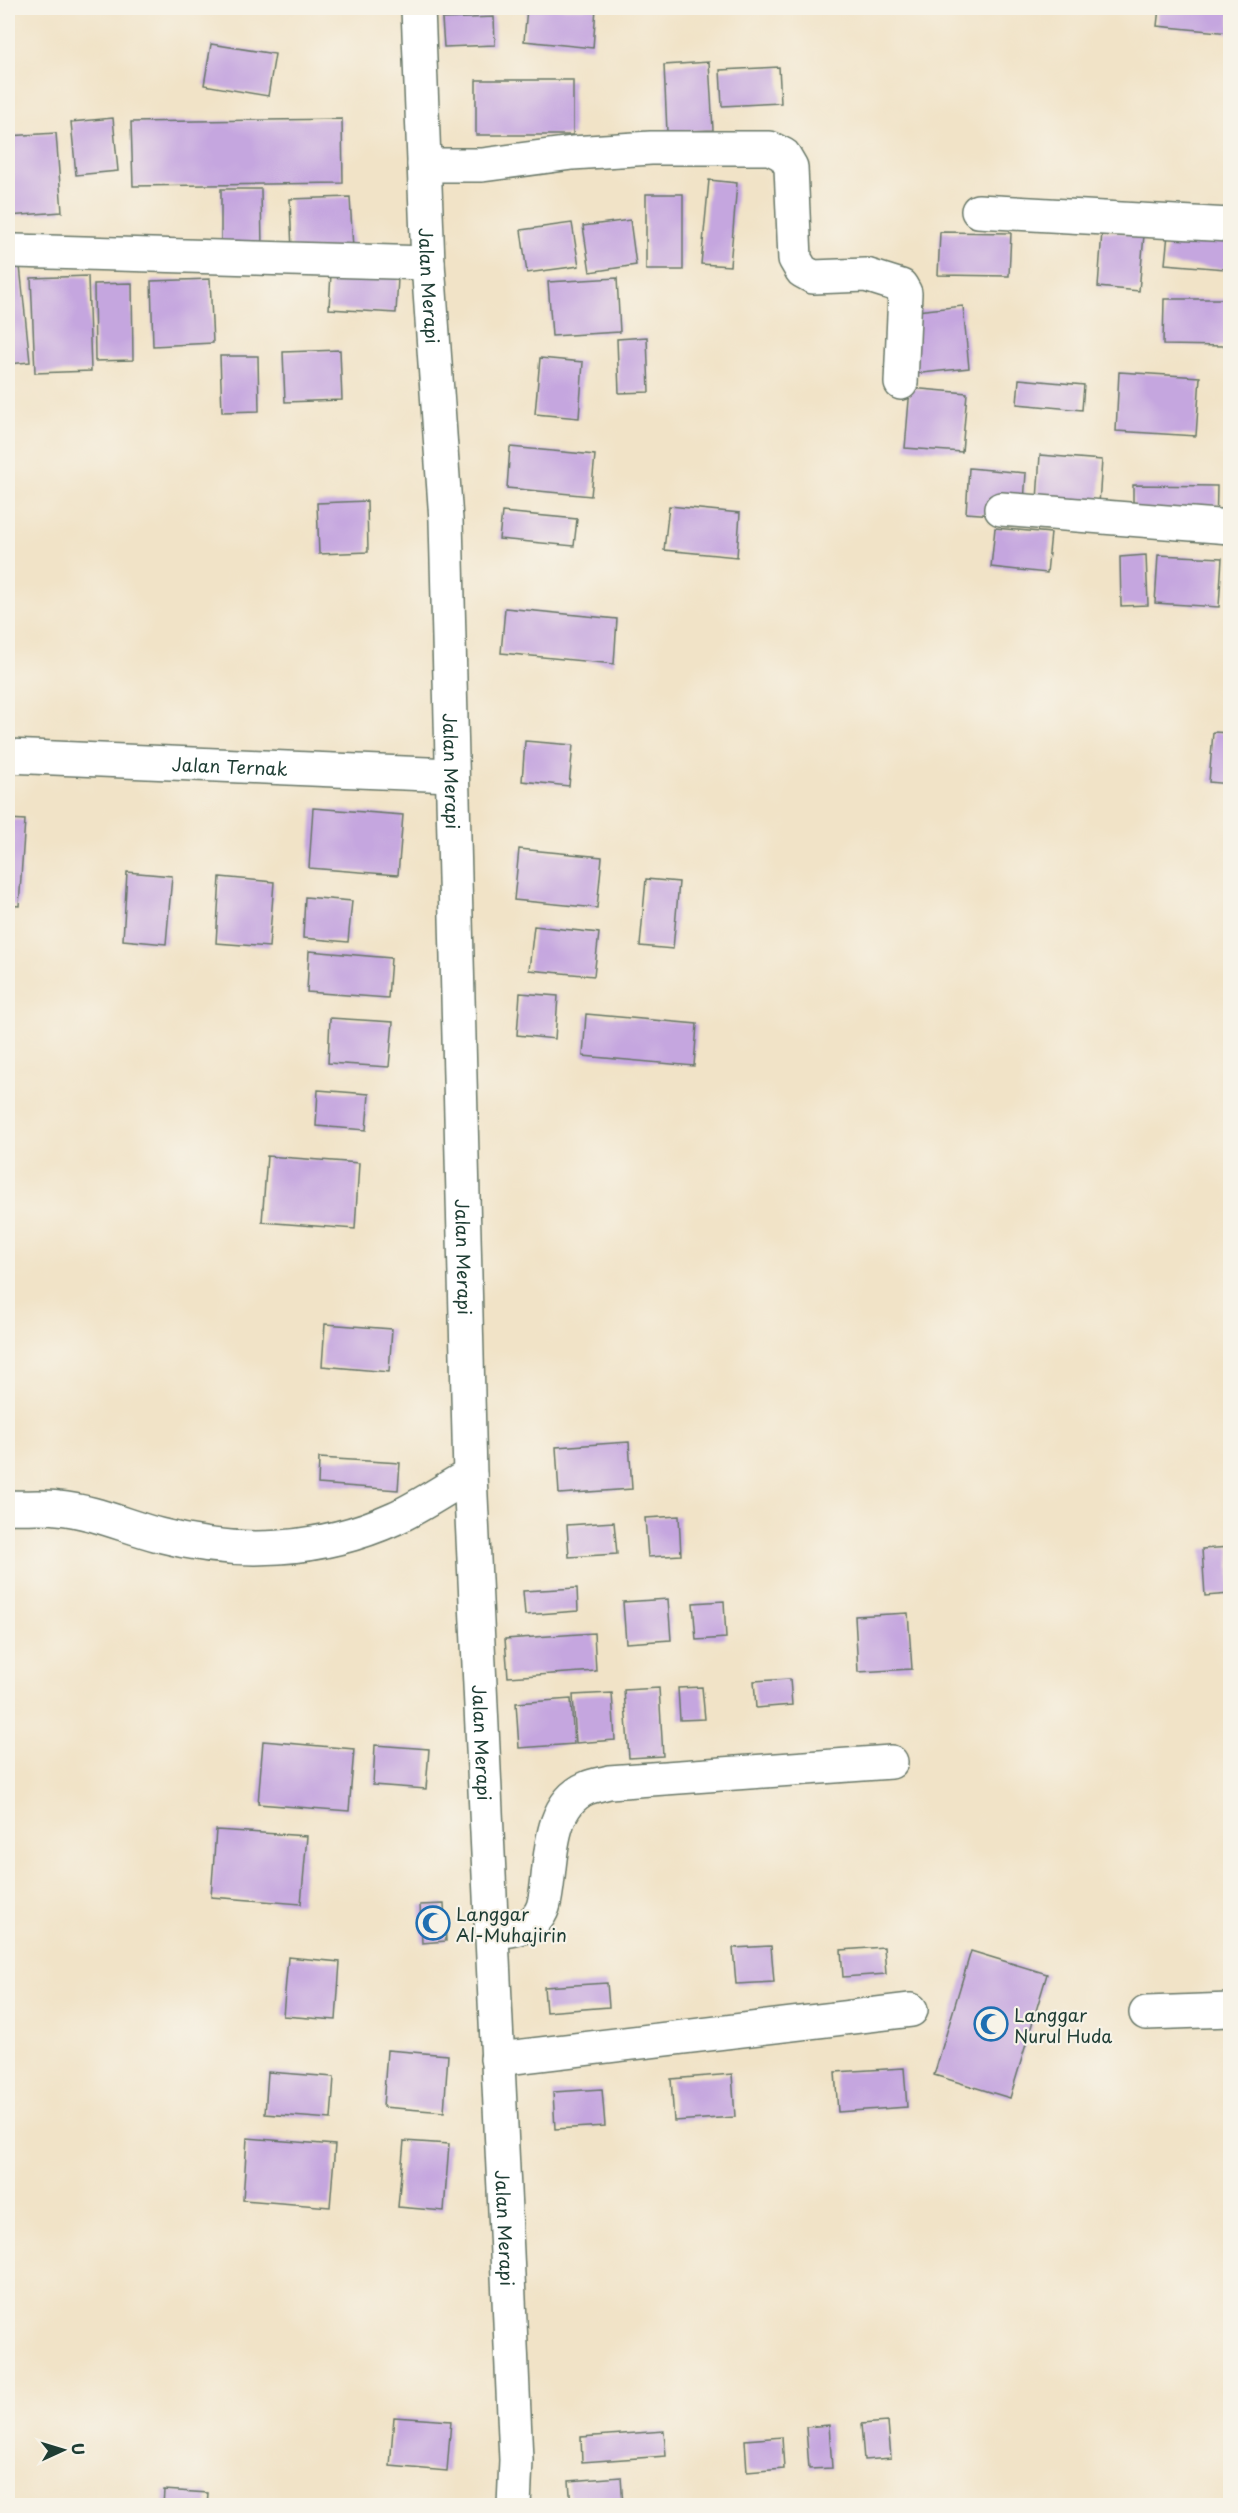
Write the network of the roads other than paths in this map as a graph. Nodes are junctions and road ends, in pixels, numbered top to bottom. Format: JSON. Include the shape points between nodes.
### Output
{"nodes":[{"id":1,"x":418,"y":8,"type":"edge"},
{"id":2,"x":424,"y":165,"type":"junction"},
{"id":3,"x":978,"y":211,"type":"dead end"},
{"id":4,"x":1230,"y":225,"type":"edge"},
{"id":5,"x":15,"y":251,"type":"dead end"},
{"id":6,"x":428,"y":263,"type":"junction"},
{"id":7,"x":901,"y":383,"type":"dead end"},
{"id":8,"x":1001,"y":509,"type":"dead end"},
{"id":9,"x":1230,"y":527,"type":"edge"},
{"id":10,"x":8,"y":756,"type":"edge"},
{"id":11,"x":451,"y":775,"type":"junction"},
{"id":12,"x":470,"y":1475,"type":"junction"},
{"id":13,"x":8,"y":1508,"type":"edge"},
{"id":14,"x":891,"y":1762,"type":"dead end"},
{"id":15,"x":492,"y":1933,"type":"junction"},
{"id":16,"x":911,"y":2010,"type":"dead end"},
{"id":17,"x":1230,"y":2010,"type":"edge"},
{"id":18,"x":1146,"y":2013,"type":"dead end"},
{"id":19,"x":497,"y":2059,"type":"junction"},
{"id":20,"x":514,"y":2505,"type":"edge"}],
"edges":[{"from":1,"to":2,"type":"street","name":"Jalan Merapi"},
{"from":2,"to":6,"type":"street","name":"Jalan Merapi"},
{"from":2,"to":7,"type":"street","via":[[482,165],[651,148],[771,148],[784,155],[791,167],[795,259],[802,271],[813,277],[866,275],[901,286],[905,293]]},
{"from":3,"to":4,"type":"street"},
{"from":5,"to":6,"type":"street"},
{"from":6,"to":11,"type":"street","name":"Jalan Merapi","via":[[446,520]]},
{"from":8,"to":9,"type":"street"},
{"from":10,"to":11,"type":"street","name":"Jalan Ternak"},
{"from":11,"to":12,"type":"street","name":"Jalan Merapi"},
{"from":12,"to":13,"type":"street","via":[[395,1517],[342,1538],[291,1547],[260,1549],[204,1544],[58,1508]]},
{"from":12,"to":15,"type":"street","name":"Jalan Merapi"},
{"from":14,"to":15,"type":"street","via":[[609,1782],[586,1788],[573,1797],[559,1820],[550,1844],[546,1901],[535,1920],[525,1927]]},
{"from":15,"to":19,"type":"street","name":"Jalan Merapi"},
{"from":16,"to":19,"type":"street"},
{"from":17,"to":18,"type":"street"},
{"from":19,"to":20,"type":"street","name":"Jalan Merapi","via":[[516,2460]]}]}
